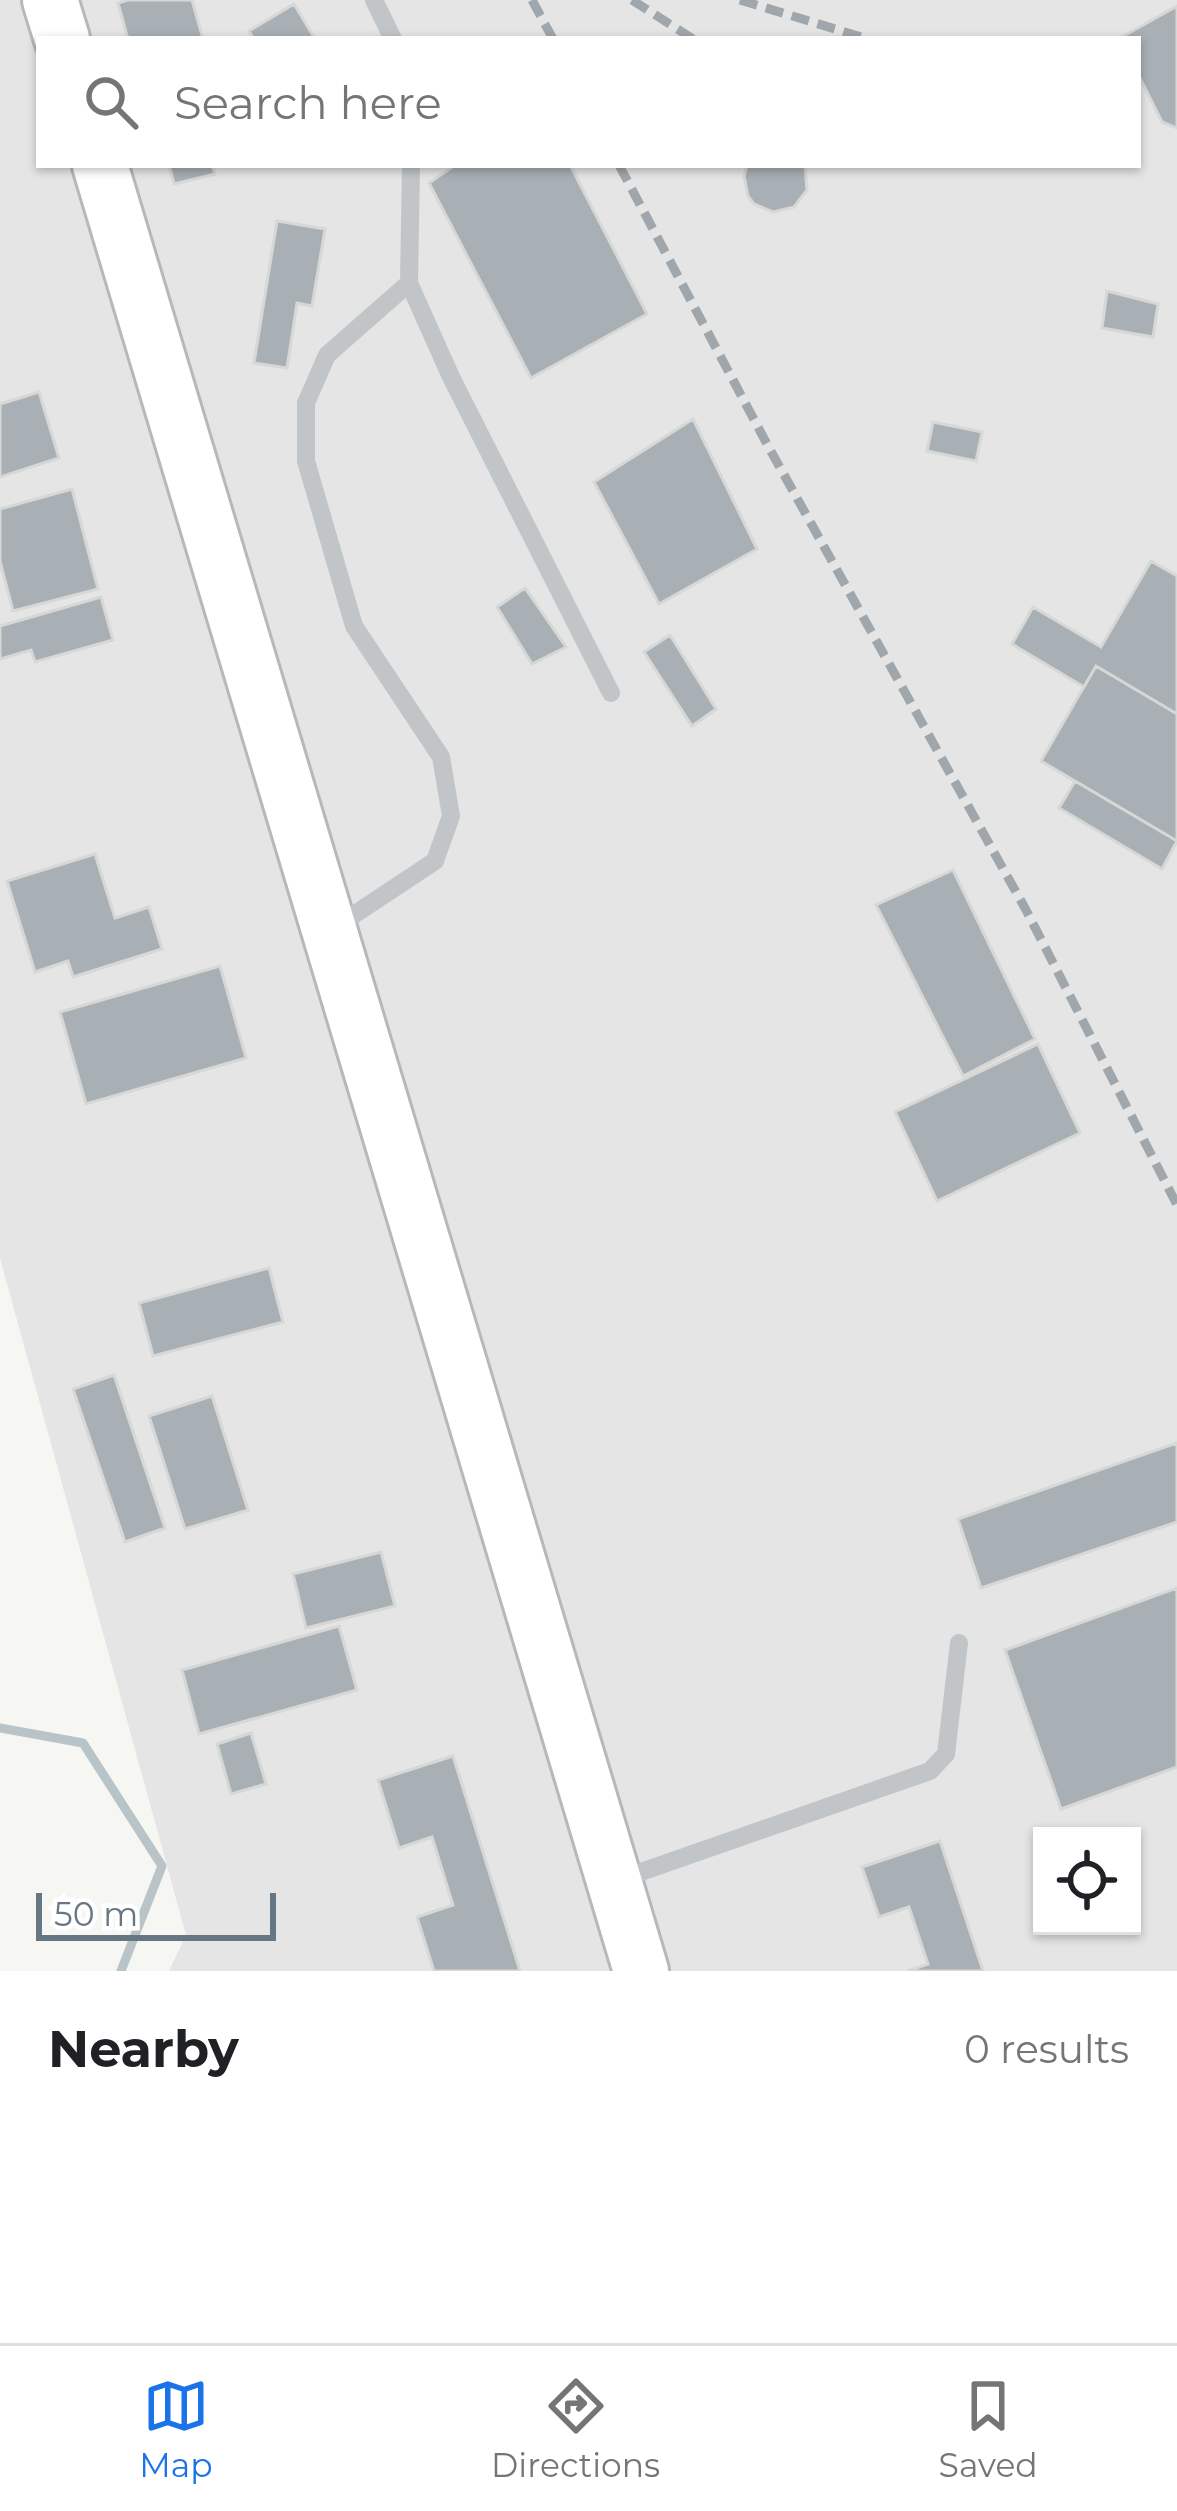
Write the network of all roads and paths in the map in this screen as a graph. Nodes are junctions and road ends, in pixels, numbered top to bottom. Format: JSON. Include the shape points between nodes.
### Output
{"nodes":[{"id":1,"x":50,"y":0,"type":"edge"},
{"id":2,"x":374,"y":0,"type":"edge"},
{"id":3,"x":61,"y":36,"type":"edge"},
{"id":4,"x":392,"y":36,"type":"edge"},
{"id":5,"x":101,"y":168,"type":"edge"},
{"id":6,"x":411,"y":168,"type":"edge"},
{"id":7,"x":410,"y":283,"type":"junction"},
{"id":8,"x":610,"y":693,"type":"dead end"},
{"id":9,"x":330,"y":931,"type":"junction"},
{"id":10,"x":959,"y":1643,"type":"dead end"},
{"id":11,"x":614,"y":1882,"type":"junction"},
{"id":12,"x":641,"y":1971,"type":"edge"}],
"edges":[{"from":1,"to":3,"type":"street"},
{"from":2,"to":4,"type":"lane"},
{"from":5,"to":9,"type":"street"},
{"from":6,"to":7,"type":"lane"},
{"from":7,"to":8,"type":"lane"},
{"from":7,"to":9,"type":"lane","via":[[327,356],[306,403],[306,461],[354,626],[441,757],[452,816],[435,861]]},
{"from":9,"to":11,"type":"street"},
{"from":10,"to":11,"type":"lane","via":[[946,1754],[930,1771]]},
{"from":11,"to":12,"type":"street"}]}
